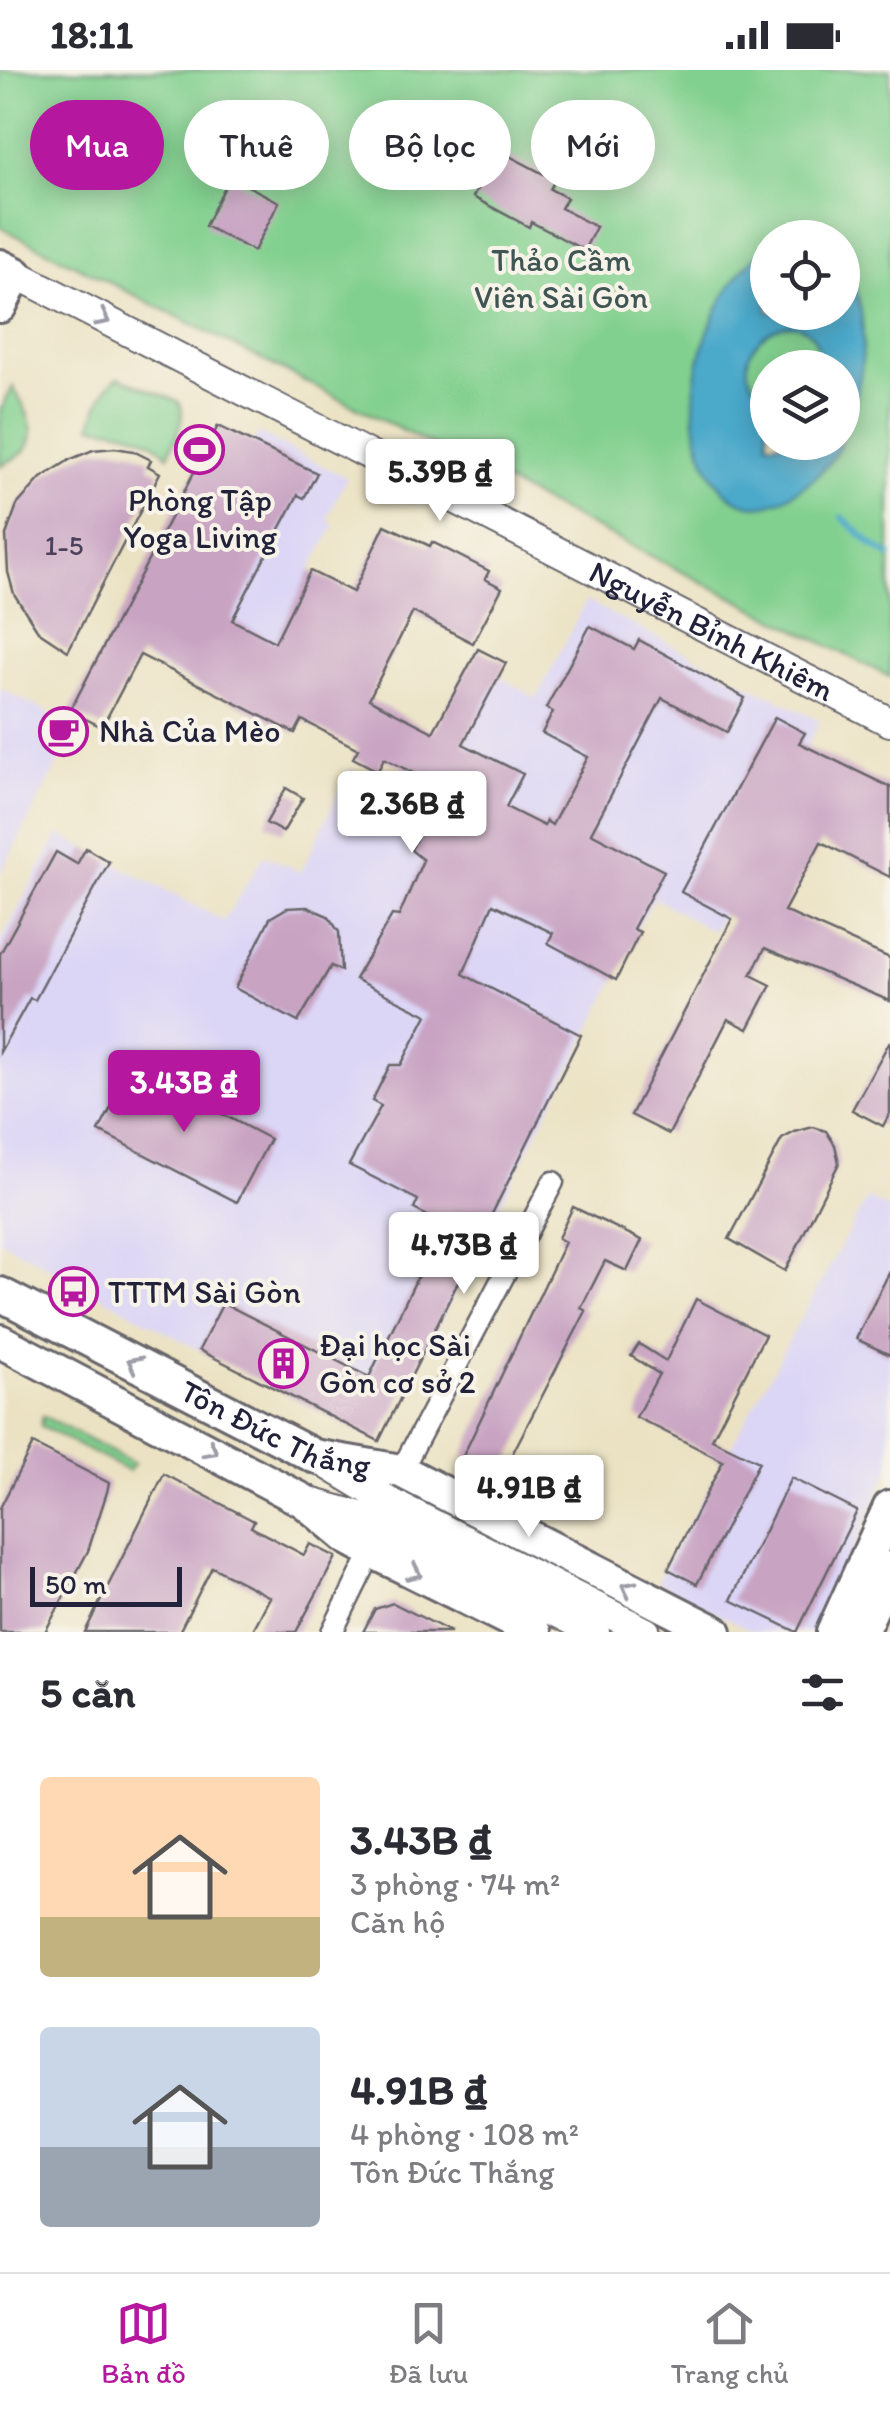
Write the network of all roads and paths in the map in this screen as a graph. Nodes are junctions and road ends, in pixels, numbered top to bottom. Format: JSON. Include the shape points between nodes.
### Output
{"nodes":[{"id":1,"x":8,"y":270,"type":"edge"},
{"id":2,"x":0,"y":306,"type":"edge"},
{"id":3,"x":890,"y":722,"type":"edge"},
{"id":4,"x":553,"y":1182,"type":"dead end"},
{"id":5,"x":0,"y":1294,"type":"edge"},
{"id":6,"x":0,"y":1341,"type":"edge"},
{"id":7,"x":890,"y":1507,"type":"edge"},
{"id":8,"x":383,"y":1510,"type":"junction"},
{"id":9,"x":890,"y":1568,"type":"edge"},
{"id":10,"x":332,"y":1632,"type":"edge"},
{"id":11,"x":534,"y":1632,"type":"edge"},
{"id":12,"x":594,"y":1632,"type":"edge"},
{"id":13,"x":646,"y":1632,"type":"edge"},
{"id":14,"x":715,"y":1632,"type":"edge"},
{"id":15,"x":833,"y":1632,"type":"edge"},
{"id":16,"x":861,"y":1632,"type":"edge"}],
"edges":[{"from":1,"to":2,"type":"main road"},
{"from":1,"to":3,"type":"main road","name":"Nguyễn Bỉnh Khiêm","one_way":true},
{"from":4,"to":8,"type":"street"},
{"from":8,"to":5,"type":"main road","name":"Tôn Đức Thắng","one_way":true,"via":[[314,1456]]},
{"from":6,"to":8,"type":"main road","name":"Tôn Đức Thắng","one_way":true,"via":[[304,1501],[348,1538]]},
{"from":7,"to":15,"type":"main road"},
{"from":8,"to":10,"type":"street"},
{"from":8,"to":11,"type":"main road","name":"Tôn Đức Thắng","one_way":true},
{"from":8,"to":12,"type":"main road"},
{"from":8,"to":13,"type":"main road"},
{"from":14,"to":8,"type":"main road","name":"Tôn Đức Thắng","one_way":true},
{"from":9,"to":16,"type":"main road"}]}
